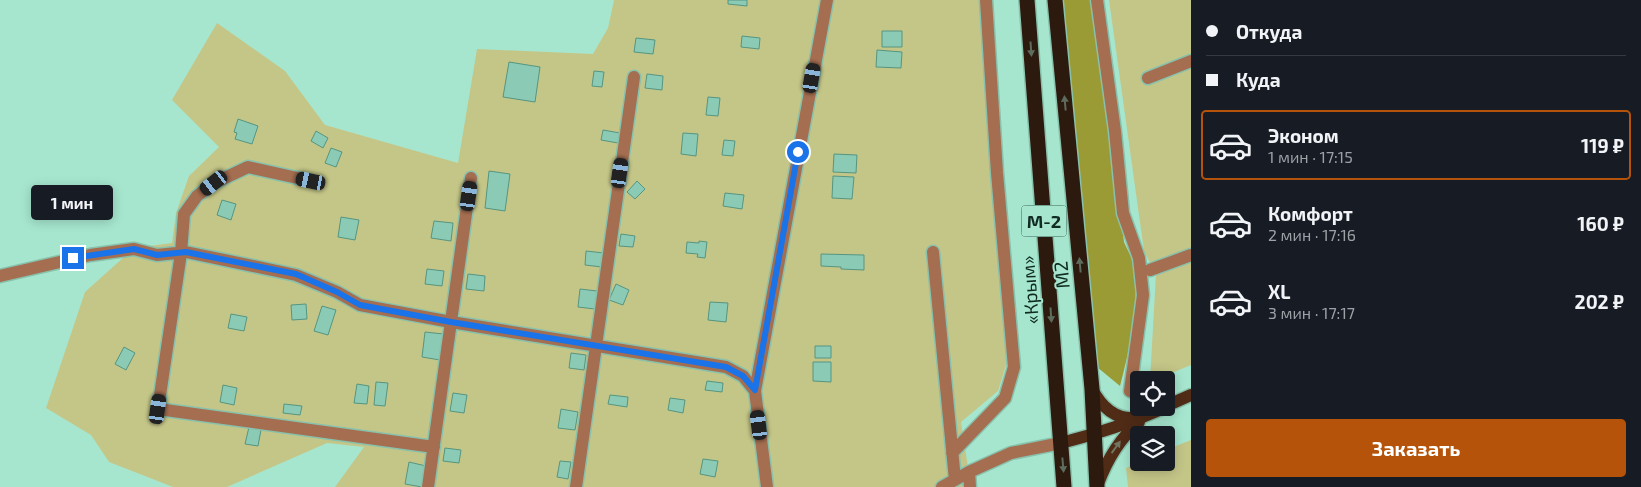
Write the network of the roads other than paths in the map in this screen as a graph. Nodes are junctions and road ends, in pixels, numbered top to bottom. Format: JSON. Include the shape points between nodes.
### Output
{"nodes":[{"id":1,"x":827,"y":0,"type":"edge"},
{"id":2,"x":986,"y":0,"type":"edge"},
{"id":3,"x":1027,"y":0,"type":"edge"},
{"id":4,"x":1055,"y":0,"type":"edge"},
{"id":5,"x":1097,"y":0,"type":"edge"},
{"id":6,"x":1191,"y":61,"type":"edge"},
{"id":7,"x":634,"y":77,"type":"dead end"},
{"id":8,"x":1148,"y":78,"type":"dead end"},
{"id":9,"x":472,"y":178,"type":"dead end"},
{"id":10,"x":311,"y":181,"type":"dead end"},
{"id":11,"x":933,"y":252,"type":"dead end"},
{"id":12,"x":181,"y":253,"type":"junction"},
{"id":13,"x":1191,"y":255,"type":"edge"},
{"id":14,"x":1150,"y":270,"type":"dead end"},
{"id":15,"x":0,"y":276,"type":"edge"},
{"id":16,"x":451,"y":322,"type":"junction"},
{"id":17,"x":596,"y":346,"type":"junction"},
{"id":18,"x":1133,"y":371,"type":"edge"},
{"id":19,"x":1092,"y":389,"type":"junction"},
{"id":20,"x":755,"y":390,"type":"junction"},
{"id":21,"x":1191,"y":395,"type":"edge"},
{"id":22,"x":1175,"y":402,"type":"edge"},
{"id":23,"x":1146,"y":416,"type":"junction"},
{"id":24,"x":1093,"y":435,"type":"junction"},
{"id":25,"x":1061,"y":443,"type":"junction"},
{"id":26,"x":434,"y":448,"type":"junction"},
{"id":27,"x":952,"y":453,"type":"junction"},
{"id":28,"x":970,"y":472,"type":"junction"},
{"id":29,"x":955,"y":480,"type":"junction"},
{"id":30,"x":428,"y":487,"type":"edge"},
{"id":31,"x":576,"y":487,"type":"edge"},
{"id":32,"x":766,"y":487,"type":"edge"},
{"id":33,"x":942,"y":487,"type":"edge"},
{"id":34,"x":970,"y":487,"type":"edge"},
{"id":35,"x":1064,"y":487,"type":"edge"},
{"id":36,"x":1097,"y":487,"type":"edge"}],
"edges":[{"from":1,"to":20,"type":"street"},
{"from":2,"to":27,"type":"street","via":[[1014,367],[1005,398]]},
{"from":3,"to":25,"type":"highway","name":"«Крым»","number":"М-2","one_way":true},
{"from":19,"to":4,"type":"highway","name":"М2","one_way":true},
{"from":5,"to":18,"type":"street","via":[[1116,131],[1123,213],[1139,258],[1143,295]]},
{"from":6,"to":8,"type":"street"},
{"from":7,"to":17,"type":"street"},
{"from":9,"to":16,"type":"street"},
{"from":10,"to":12,"type":"street","via":[[248,167],[214,183],[197,196],[184,214]]},
{"from":11,"to":27,"type":"street"},
{"from":12,"to":15,"type":"street","via":[[157,255],[134,249],[56,262]]},
{"from":12,"to":16,"type":"street","via":[[296,274],[360,305]]},
{"from":12,"to":26,"type":"street","via":[[158,409]]},
{"from":13,"to":14,"type":"street"},
{"from":16,"to":17,"type":"street"},
{"from":16,"to":26,"type":"street"},
{"from":17,"to":20,"type":"street","via":[[726,367],[743,376]]},
{"from":17,"to":31,"type":"street"},
{"from":19,"to":23,"type":"main road","via":[[1108,410],[1120,416]]},
{"from":19,"to":24,"type":"highway","name":"М2"},
{"from":20,"to":32,"type":"street"},
{"from":21,"to":22,"type":"main road"},
{"from":23,"to":24,"type":"main road"},
{"from":36,"to":23,"type":"main road","one_way":true,"via":[[1116,447]]},
{"from":24,"to":25,"type":"main road"},
{"from":24,"to":36,"type":"highway","name":"М2"},
{"from":25,"to":28,"type":"street","via":[[1011,453]]},
{"from":25,"to":35,"type":"highway","name":"«Крым»","number":"М-2","one_way":true},
{"from":26,"to":30,"type":"street"},
{"from":27,"to":29,"type":"street"},
{"from":28,"to":29,"type":"street"},
{"from":28,"to":34,"type":"street"},
{"from":29,"to":33,"type":"street"}]}
